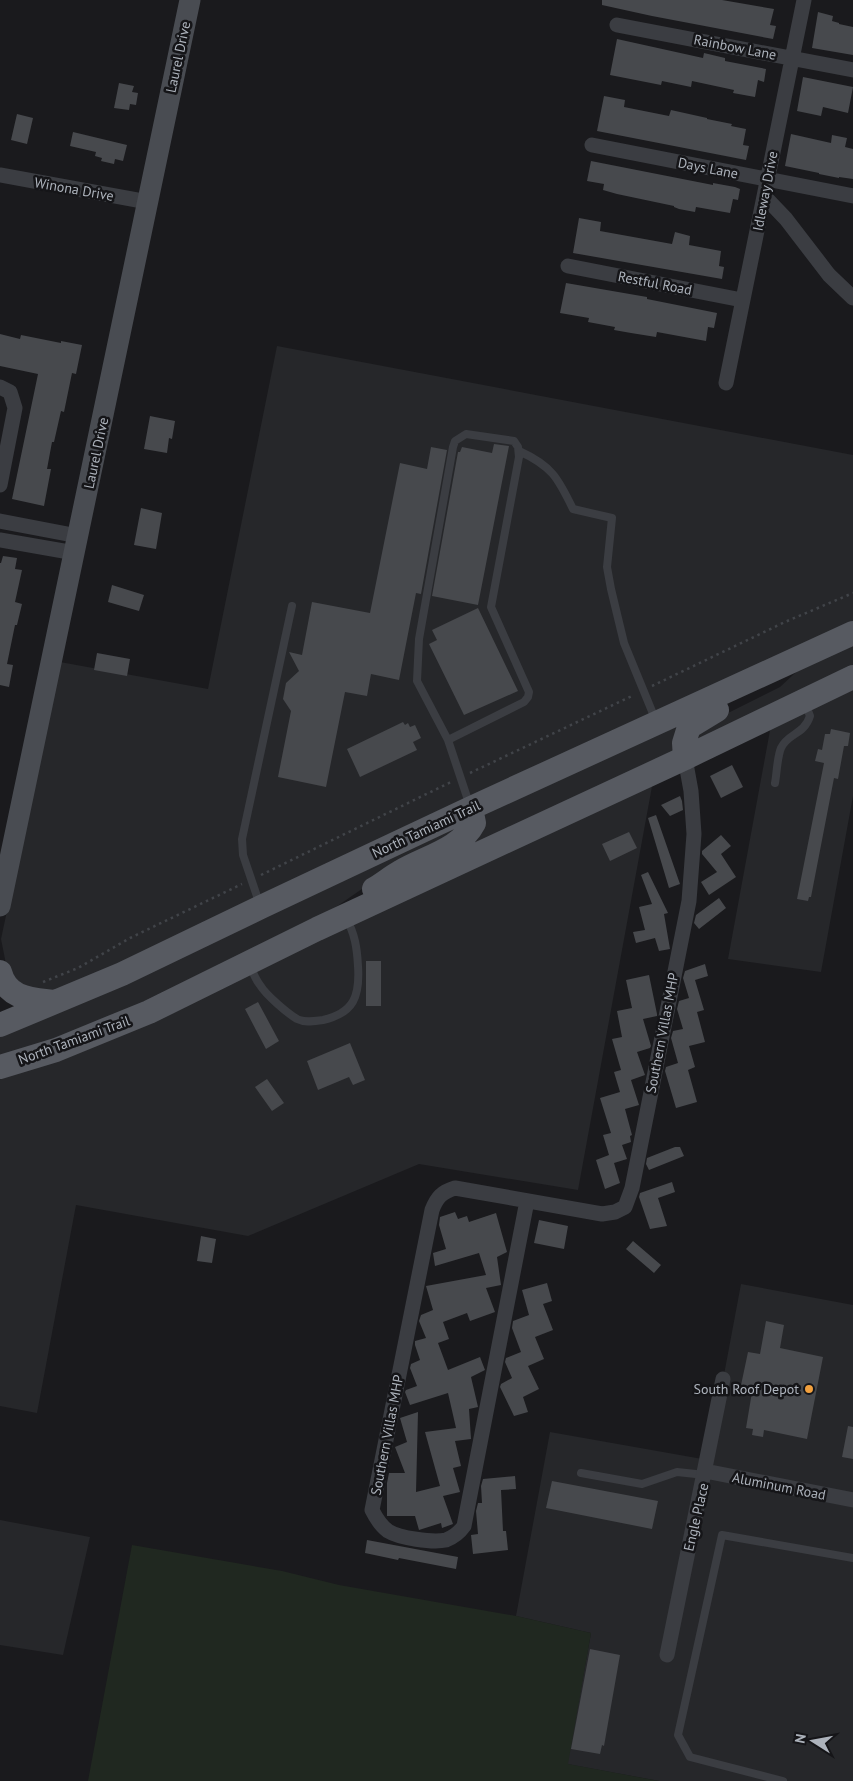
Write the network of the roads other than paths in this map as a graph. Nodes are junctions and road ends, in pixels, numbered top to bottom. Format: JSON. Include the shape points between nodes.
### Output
{"nodes":[{"id":1,"x":190,"y":0,"type":"edge"},
{"id":2,"x":804,"y":0,"type":"edge"},
{"id":3,"x":617,"y":25,"type":"dead end"},
{"id":4,"x":792,"y":58,"type":"junction"},
{"id":5,"x":853,"y":70,"type":"edge"},
{"id":6,"x":592,"y":145,"type":"dead end"},
{"id":7,"x":0,"y":175,"type":"edge"},
{"id":8,"x":767,"y":179,"type":"junction"},
{"id":9,"x":764,"y":196,"type":"junction"},
{"id":10,"x":853,"y":196,"type":"edge"},
{"id":11,"x":148,"y":202,"type":"junction"},
{"id":12,"x":568,"y":266,"type":"dead end"},
{"id":13,"x":853,"y":298,"type":"edge"},
{"id":14,"x":742,"y":300,"type":"junction"},
{"id":15,"x":726,"y":383,"type":"dead end"},
{"id":16,"x":0,"y":387,"type":"edge"},
{"id":17,"x":519,"y":451,"type":"junction"},
{"id":18,"x":0,"y":485,"type":"edge"},
{"id":19,"x":0,"y":521,"type":"edge"},
{"id":20,"x":0,"y":540,"type":"edge"},
{"id":21,"x":77,"y":544,"type":"junction"},
{"id":22,"x":292,"y":606,"type":"dead end"},
{"id":23,"x":853,"y":633,"type":"edge"},
{"id":24,"x":802,"y":656,"type":"junction"},
{"id":25,"x":853,"y":677,"type":"edge"},
{"id":26,"x":804,"y":701,"type":"junction"},
{"id":27,"x":657,"y":722,"type":"junction"},
{"id":28,"x":448,"y":740,"type":"junction"},
{"id":29,"x":685,"y":758,"type":"junction"},
{"id":30,"x":775,"y":783,"type":"dead end"},
{"id":31,"x":471,"y":808,"type":"junction"},
{"id":32,"x":0,"y":906,"type":"edge"},
{"id":33,"x":261,"y":906,"type":"junction"},
{"id":34,"x":343,"y":914,"type":"junction"},
{"id":35,"x":248,"y":963,"type":"junction"},
{"id":36,"x":0,"y":972,"type":"edge"},
{"id":37,"x":54,"y":1002,"type":"junction"},
{"id":38,"x":0,"y":1025,"type":"edge"},
{"id":39,"x":0,"y":1067,"type":"edge"},
{"id":40,"x":527,"y":1201,"type":"junction"},
{"id":41,"x":724,"y":1379,"type":"dead end"},
{"id":42,"x":580,"y":1473,"type":"dead end"},
{"id":43,"x":705,"y":1473,"type":"junction"},
{"id":44,"x":853,"y":1500,"type":"edge"},
{"id":45,"x":853,"y":1558,"type":"edge"},
{"id":46,"x":667,"y":1655,"type":"dead end"},
{"id":47,"x":783,"y":1781,"type":"edge"}],
"edges":[{"from":1,"to":11,"type":"street","name":"Laurel Drive"},
{"from":2,"to":4,"type":"street","name":"Idleway Drive"},
{"from":3,"to":4,"type":"street","name":"Rainbow Lane"},
{"from":4,"to":5,"type":"street","name":"Rainbow Lane"},
{"from":4,"to":8,"type":"street","name":"Idleway Drive"},
{"from":6,"to":8,"type":"street","name":"Days Lane"},
{"from":7,"to":11,"type":"street","name":"Winona Drive"},
{"from":8,"to":9,"type":"street","name":"Idleway Drive"},
{"from":8,"to":10,"type":"street","name":"Days Lane"},
{"from":9,"to":13,"type":"street","via":[[829,275]]},
{"from":9,"to":14,"type":"street","name":"Idleway Drive"},
{"from":11,"to":21,"type":"street","name":"Laurel Drive"},
{"from":12,"to":14,"type":"street","name":"Restful Road"},
{"from":14,"to":15,"type":"street","name":"Idleway Drive"},
{"from":16,"to":18,"type":"street","via":[[10,392],[15,408]]},
{"from":17,"to":27,"type":"lane","via":[[536,459],[560,481],[573,509],[612,518],[607,567],[624,643]]},
{"from":17,"to":28,"type":"lane","via":[[491,607],[526,684],[528,697],[524,702]]},
{"from":17,"to":28,"type":"lane","via":[[514,441],[466,434],[455,441],[453,447],[419,639],[417,668],[417,681]]},
{"from":19,"to":21,"type":"street"},
{"from":20,"to":21,"type":"street"},
{"from":21,"to":32,"type":"street","name":"Laurel Drive"},
{"from":22,"to":33,"type":"lane","via":[[242,839],[242,855]]},
{"from":23,"to":24,"type":"main road","name":"North Tamiami Trail"},
{"from":24,"to":27,"type":"main road","name":"North Tamiami Trail"},
{"from":24,"to":29,"type":"main road","via":[[776,681],[689,727],[685,737]]},
{"from":25,"to":26,"type":"main road"},
{"from":26,"to":29,"type":"main road"},
{"from":26,"to":30,"type":"lane","via":[[810,716],[808,723],[781,747]]},
{"from":27,"to":31,"type":"main road","name":"North Tamiami Trail"},
{"from":28,"to":31,"type":"lane"},
{"from":29,"to":34,"type":"main road"},
{"from":29,"to":40,"type":"street","name":"Southern Villas MHP","via":[[694,834],[689,902],[632,1188],[625,1207],[602,1214]]},
{"from":31,"to":33,"type":"main road","name":"North Tamiami Trail"},
{"from":31,"to":34,"type":"main road","via":[[472,828],[454,845],[400,872]]},
{"from":33,"to":37,"type":"main road","name":"North Tamiami Trail","via":[[122,974]]},
{"from":34,"to":35,"type":"main road","name":"North Tamiami Trail"},
{"from":34,"to":35,"type":"lane","via":[[357,945],[357,993],[354,1003],[333,1018],[307,1022],[297,1019],[260,986]]},
{"from":35,"to":39,"type":"main road","name":"North Tamiami Trail","via":[[149,1012],[56,1050]]},
{"from":36,"to":37,"type":"main road","via":[[6,988],[22,997]]},
{"from":37,"to":38,"type":"main road","name":"North Tamiami Trail"},
{"from":40,"to":40,"type":"street","name":"Southern Villas MHP","via":[[456,1188],[437,1198],[372,1510],[378,1523],[389,1532],[406,1538],[445,1540],[458,1534],[464,1526]]},
{"from":41,"to":43,"type":"street","name":"Engle Place"},
{"from":42,"to":43,"type":"lane","via":[[642,1484],[677,1472]]},
{"from":43,"to":44,"type":"street","name":"Aluminum Road"},
{"from":43,"to":46,"type":"street","name":"Engle Place"},
{"from":45,"to":47,"type":"lane","via":[[722,1535],[678,1735],[690,1757]]}]}
